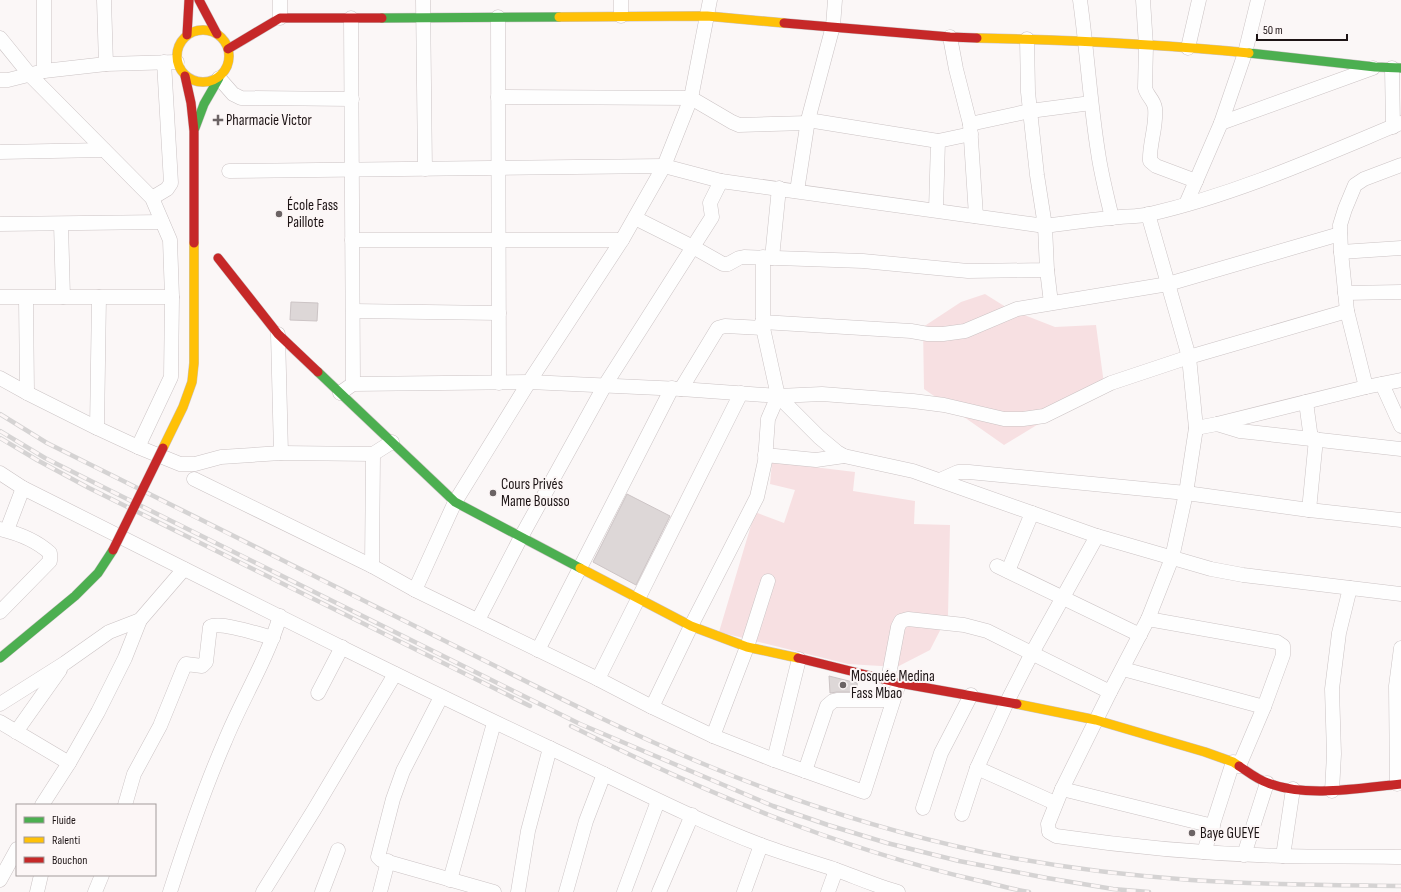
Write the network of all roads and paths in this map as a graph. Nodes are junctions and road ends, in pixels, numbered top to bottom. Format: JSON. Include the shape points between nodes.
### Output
{"nodes":[{"id":1,"x":44,"y":0,"type":"edge"},
{"id":2,"x":104,"y":0,"type":"edge"},
{"id":3,"x":189,"y":0,"type":"edge"},
{"id":4,"x":199,"y":0,"type":"edge"},
{"id":5,"x":280,"y":0,"type":"edge"},
{"id":6,"x":423,"y":0,"type":"edge"},
{"id":7,"x":621,"y":0,"type":"edge"},
{"id":8,"x":710,"y":0,"type":"edge"},
{"id":9,"x":835,"y":0,"type":"edge"},
{"id":10,"x":1080,"y":0,"type":"edge"},
{"id":11,"x":1143,"y":0,"type":"edge"},
{"id":12,"x":1199,"y":0,"type":"edge"},
{"id":13,"x":1258,"y":0,"type":"edge"},
{"id":14,"x":621,"y":16,"type":"junction"},
{"id":15,"x":707,"y":16,"type":"junction"},
{"id":16,"x":423,"y":17,"type":"junction"},
{"id":17,"x":498,"y":17,"type":"junction"},
{"id":18,"x":280,"y":18,"type":"junction"},
{"id":19,"x":351,"y":18,"type":"junction"},
{"id":20,"x":833,"y":26,"type":"junction"},
{"id":21,"x":217,"y":34,"type":"junction"},
{"id":22,"x":187,"y":35,"type":"junction"},
{"id":23,"x":950,"y":37,"type":"junction"},
{"id":24,"x":0,"y":38,"type":"edge"},
{"id":25,"x":1027,"y":39,"type":"junction"},
{"id":26,"x":1086,"y":42,"type":"junction"},
{"id":27,"x":1146,"y":46,"type":"junction"},
{"id":28,"x":1188,"y":48,"type":"junction"},
{"id":29,"x":228,"y":49,"type":"junction"},
{"id":30,"x":1245,"y":53,"type":"junction"},
{"id":31,"x":171,"y":62,"type":"junction"},
{"id":32,"x":106,"y":64,"type":"junction"},
{"id":33,"x":1375,"y":67,"type":"junction"},
{"id":34,"x":1397,"y":68,"type":"edge"},
{"id":35,"x":44,"y":71,"type":"junction"},
{"id":36,"x":30,"y":75,"type":"junction"},
{"id":37,"x":185,"y":76,"type":"junction"},
{"id":38,"x":219,"y":78,"type":"junction"},
{"id":39,"x":0,"y":80,"type":"edge"},
{"id":40,"x":498,"y":97,"type":"junction"},
{"id":41,"x":691,"y":98,"type":"junction"},
{"id":42,"x":352,"y":99,"type":"junction"},
{"id":43,"x":1091,"y":102,"type":"junction"},
{"id":44,"x":1030,"y":111,"type":"junction"},
{"id":45,"x":808,"y":121,"type":"junction"},
{"id":46,"x":1221,"y":123,"type":"junction"},
{"id":47,"x":1397,"y":125,"type":"edge"},
{"id":48,"x":970,"y":129,"type":"junction"},
{"id":49,"x":194,"y":131,"type":"junction"},
{"id":50,"x":938,"y":140,"type":"junction"},
{"id":51,"x":104,"y":150,"type":"junction"},
{"id":52,"x":0,"y":152,"type":"edge"},
{"id":53,"x":1401,"y":164,"type":"edge"},
{"id":54,"x":664,"y":166,"type":"junction"},
{"id":55,"x":498,"y":168,"type":"junction"},
{"id":56,"x":425,"y":169,"type":"junction"},
{"id":57,"x":352,"y":170,"type":"junction"},
{"id":58,"x":229,"y":171,"type":"dead end"},
{"id":59,"x":721,"y":181,"type":"junction"},
{"id":60,"x":1196,"y":181,"type":"junction"},
{"id":61,"x":779,"y":188,"type":"junction"},
{"id":62,"x":797,"y":191,"type":"junction"},
{"id":63,"x":152,"y":198,"type":"junction"},
{"id":64,"x":1186,"y":204,"type":"junction"},
{"id":65,"x":936,"y":210,"type":"junction"},
{"id":66,"x":1148,"y":214,"type":"junction"},
{"id":67,"x":976,"y":216,"type":"junction"},
{"id":68,"x":635,"y":218,"type":"junction"},
{"id":69,"x":1112,"y":218,"type":"junction"},
{"id":70,"x":162,"y":222,"type":"junction"},
{"id":71,"x":0,"y":224,"type":"edge"},
{"id":72,"x":62,"y":224,"type":"junction"},
{"id":73,"x":1045,"y":226,"type":"junction"},
{"id":74,"x":1340,"y":234,"type":"junction"},
{"id":75,"x":352,"y":240,"type":"junction"},
{"id":76,"x":499,"y":240,"type":"junction"},
{"id":77,"x":622,"y":240,"type":"junction"},
{"id":78,"x":694,"y":247,"type":"junction"},
{"id":79,"x":1401,"y":248,"type":"edge"},
{"id":80,"x":1340,"y":252,"type":"junction"},
{"id":81,"x":218,"y":258,"type":"dead end"},
{"id":82,"x":768,"y":258,"type":"junction"},
{"id":83,"x":1047,"y":270,"type":"junction"},
{"id":84,"x":1168,"y":284,"type":"junction"},
{"id":85,"x":1401,"y":292,"type":"edge"},
{"id":86,"x":1345,"y":293,"type":"junction"},
{"id":87,"x":172,"y":296,"type":"junction"},
{"id":88,"x":0,"y":297,"type":"edge"},
{"id":89,"x":63,"y":297,"type":"junction"},
{"id":90,"x":99,"y":297,"type":"junction"},
{"id":91,"x":26,"y":298,"type":"junction"},
{"id":92,"x":1050,"y":303,"type":"junction"},
{"id":93,"x":1347,"y":311,"type":"junction"},
{"id":94,"x":353,"y":312,"type":"junction"},
{"id":95,"x":499,"y":313,"type":"junction"},
{"id":96,"x":762,"y":325,"type":"junction"},
{"id":97,"x":278,"y":334,"type":"junction"},
{"id":98,"x":1189,"y":358,"type":"junction"},
{"id":99,"x":0,"y":378,"type":"edge"},
{"id":100,"x":1401,"y":380,"type":"edge"},
{"id":101,"x":529,"y":382,"type":"junction"},
{"id":102,"x":499,"y":383,"type":"junction"},
{"id":103,"x":353,"y":384,"type":"junction"},
{"id":104,"x":1382,"y":384,"type":"junction"},
{"id":105,"x":605,"y":385,"type":"junction"},
{"id":106,"x":1366,"y":387,"type":"junction"},
{"id":107,"x":676,"y":388,"type":"junction"},
{"id":108,"x":340,"y":392,"type":"junction"},
{"id":109,"x":741,"y":393,"type":"junction"},
{"id":110,"x":27,"y":394,"type":"junction"},
{"id":111,"x":778,"y":396,"type":"junction"},
{"id":112,"x":1306,"y":402,"type":"junction"},
{"id":113,"x":1217,"y":424,"type":"junction"},
{"id":114,"x":1401,"y":426,"type":"edge"},
{"id":115,"x":97,"y":428,"type":"junction"},
{"id":116,"x":1196,"y":428,"type":"junction"},
{"id":117,"x":1314,"y":439,"type":"junction"},
{"id":118,"x":392,"y":442,"type":"junction"},
{"id":119,"x":138,"y":447,"type":"junction"},
{"id":120,"x":1401,"y":449,"type":"edge"},
{"id":121,"x":282,"y":453,"type":"junction"},
{"id":122,"x":373,"y":454,"type":"junction"},
{"id":123,"x":765,"y":456,"type":"junction"},
{"id":124,"x":844,"y":456,"type":"junction"},
{"id":125,"x":0,"y":473,"type":"edge"},
{"id":126,"x":194,"y":479,"type":"dead end"},
{"id":127,"x":940,"y":480,"type":"junction"},
{"id":128,"x":23,"y":488,"type":"junction"},
{"id":129,"x":1186,"y":493,"type":"junction"},
{"id":130,"x":455,"y":502,"type":"junction"},
{"id":131,"x":1309,"y":510,"type":"junction"},
{"id":132,"x":1032,"y":513,"type":"junction"},
{"id":133,"x":1401,"y":520,"type":"edge"},
{"id":134,"x":3,"y":530,"type":"edge"},
{"id":135,"x":521,"y":536,"type":"junction"},
{"id":136,"x":1097,"y":536,"type":"junction"},
{"id":137,"x":1172,"y":558,"type":"junction"},
{"id":138,"x":372,"y":566,"type":"junction"},
{"id":139,"x":580,"y":568,"type":"junction"},
{"id":140,"x":184,"y":569,"type":"junction"},
{"id":141,"x":768,"y":581,"type":"dead end"},
{"id":142,"x":1350,"y":588,"type":"junction"},
{"id":143,"x":415,"y":590,"type":"junction"},
{"id":144,"x":1401,"y":594,"type":"edge"},
{"id":145,"x":1063,"y":597,"type":"junction"},
{"id":146,"x":638,"y":599,"type":"junction"},
{"id":147,"x":0,"y":612,"type":"edge"},
{"id":148,"x":280,"y":616,"type":"junction"},
{"id":149,"x":1148,"y":619,"type":"junction"},
{"id":150,"x":140,"y":620,"type":"junction"},
{"id":151,"x":478,"y":620,"type":"junction"},
{"id":152,"x":690,"y":626,"type":"junction"},
{"id":153,"x":1140,"y":635,"type":"junction"},
{"id":154,"x":273,"y":638,"type":"junction"},
{"id":155,"x":342,"y":647,"type":"junction"},
{"id":156,"x":747,"y":647,"type":"junction"},
{"id":157,"x":538,"y":650,"type":"junction"},
{"id":158,"x":1401,"y":651,"type":"edge"},
{"id":159,"x":1032,"y":653,"type":"junction"},
{"id":160,"x":0,"y":658,"type":"edge"},
{"id":161,"x":799,"y":659,"type":"junction"},
{"id":162,"x":65,"y":663,"type":"junction"},
{"id":163,"x":1123,"y":669,"type":"junction"},
{"id":164,"x":395,"y":674,"type":"junction"},
{"id":165,"x":598,"y":679,"type":"junction"},
{"id":166,"x":894,"y":681,"type":"junction"},
{"id":167,"x":1110,"y":692,"type":"junction"},
{"id":168,"x":318,"y":693,"type":"dead end"},
{"id":169,"x":971,"y":695,"type":"junction"},
{"id":170,"x":441,"y":696,"type":"junction"},
{"id":171,"x":893,"y":700,"type":"junction"},
{"id":172,"x":1007,"y":702,"type":"junction"},
{"id":173,"x":0,"y":704,"type":"edge"},
{"id":174,"x":652,"y":707,"type":"junction"},
{"id":175,"x":1264,"y":707,"type":"junction"},
{"id":176,"x":1096,"y":720,"type":"junction"},
{"id":177,"x":494,"y":722,"type":"junction"},
{"id":178,"x":5,"y":728,"type":"edge"},
{"id":179,"x":713,"y":736,"type":"junction"},
{"id":180,"x":550,"y":748,"type":"junction"},
{"id":181,"x":774,"y":760,"type":"junction"},
{"id":182,"x":69,"y":763,"type":"junction"},
{"id":183,"x":1236,"y":764,"type":"junction"},
{"id":184,"x":977,"y":768,"type":"junction"},
{"id":185,"x":805,"y":771,"type":"junction"},
{"id":186,"x":604,"y":774,"type":"junction"},
{"id":187,"x":1267,"y":783,"type":"junction"},
{"id":188,"x":1399,"y":784,"type":"edge"},
{"id":189,"x":1062,"y":789,"type":"junction"},
{"id":190,"x":1293,"y":789,"type":"junction"},
{"id":191,"x":1332,"y":791,"type":"junction"},
{"id":192,"x":658,"y":801,"type":"junction"},
{"id":193,"x":1055,"y":803,"type":"junction"},
{"id":194,"x":48,"y":804,"type":"edge"},
{"id":195,"x":125,"y":804,"type":"edge"},
{"id":196,"x":923,"y":808,"type":"dead end"},
{"id":197,"x":962,"y":814,"type":"dead end"},
{"id":198,"x":692,"y":815,"type":"junction"},
{"id":199,"x":1213,"y":826,"type":"junction"},
{"id":200,"x":761,"y":845,"type":"junction"},
{"id":201,"x":338,"y":850,"type":"dead end"},
{"id":202,"x":16,"y":851,"type":"edge"},
{"id":203,"x":1204,"y":852,"type":"junction"},
{"id":204,"x":1244,"y":855,"type":"junction"},
{"id":205,"x":1283,"y":856,"type":"junction"},
{"id":206,"x":1401,"y":857,"type":"edge"},
{"id":207,"x":388,"y":861,"type":"junction"},
{"id":208,"x":836,"y":870,"type":"junction"},
{"id":209,"x":41,"y":876,"type":"edge"},
{"id":210,"x":102,"y":876,"type":"edge"},
{"id":211,"x":0,"y":880,"type":"edge"},
{"id":212,"x":446,"y":884,"type":"edge"},
{"id":213,"x":871,"y":888,"type":"edge"},
{"id":214,"x":37,"y":892,"type":"edge"},
{"id":215,"x":95,"y":892,"type":"edge"},
{"id":216,"x":170,"y":892,"type":"edge"},
{"id":217,"x":263,"y":892,"type":"edge"},
{"id":218,"x":322,"y":892,"type":"edge"},
{"id":219,"x":380,"y":892,"type":"edge"},
{"id":220,"x":494,"y":892,"type":"edge"},
{"id":221,"x":518,"y":892,"type":"edge"},
{"id":222,"x":566,"y":892,"type":"edge"},
{"id":223,"x":624,"y":892,"type":"edge"},
{"id":224,"x":659,"y":892,"type":"edge"},
{"id":225,"x":744,"y":892,"type":"edge"},
{"id":226,"x":828,"y":892,"type":"edge"},
{"id":227,"x":898,"y":892,"type":"edge"}],
"edges":[{"from":1,"to":35,"type":"street"},
{"from":2,"to":32,"type":"street"},
{"from":3,"to":22,"type":"street"},
{"from":4,"to":21,"type":"street"},
{"from":5,"to":18,"type":"street"},
{"from":6,"to":16,"type":"street"},
{"from":7,"to":14,"type":"street"},
{"from":8,"to":15,"type":"street"},
{"from":9,"to":20,"type":"street"},
{"from":10,"to":26,"type":"street"},
{"from":11,"to":27,"type":"street"},
{"from":12,"to":28,"type":"street"},
{"from":13,"to":30,"type":"street"},
{"from":14,"to":15,"type":"street"},
{"from":14,"to":17,"type":"street"},
{"from":15,"to":20,"type":"street"},
{"from":15,"to":41,"type":"street"},
{"from":16,"to":17,"type":"street"},
{"from":16,"to":19,"type":"street"},
{"from":16,"to":56,"type":"street"},
{"from":17,"to":40,"type":"street"},
{"from":18,"to":19,"type":"street"},
{"from":18,"to":29,"type":"street"},
{"from":19,"to":42,"type":"street"},
{"from":20,"to":23,"type":"street"},
{"from":20,"to":45,"type":"street"},
{"from":21,"to":22,"type":"street","via":[[204,30]]},
{"from":21,"to":29,"type":"street"},
{"from":22,"to":31,"type":"street","via":[[179,44],[176,56]]},
{"from":23,"to":25,"type":"street"},
{"from":23,"to":48,"type":"street"},
{"from":24,"to":36,"type":"street"},
{"from":25,"to":26,"type":"street"},
{"from":25,"to":44,"type":"street"},
{"from":26,"to":27,"type":"street"},
{"from":26,"to":43,"type":"street"},
{"from":27,"to":28,"type":"street"},
{"from":27,"to":60,"type":"street","via":[[1145,88],[1155,105],[1150,161],[1156,166]]},
{"from":28,"to":30,"type":"street"},
{"from":29,"to":38,"type":"street","via":[[229,62]]},
{"from":30,"to":33,"type":"street"},
{"from":30,"to":46,"type":"street"},
{"from":31,"to":32,"type":"street"},
{"from":31,"to":37,"type":"street"},
{"from":31,"to":63,"type":"street","via":[[171,182],[167,189]]},
{"from":32,"to":35,"type":"street"},
{"from":33,"to":34,"type":"street"},
{"from":33,"to":46,"type":"street"},
{"from":34,"to":47,"type":"street"},
{"from":35,"to":36,"type":"street"},
{"from":36,"to":39,"type":"street"},
{"from":36,"to":51,"type":"street"},
{"from":37,"to":38,"type":"street","via":[[200,83]]},
{"from":37,"to":49,"type":"street"},
{"from":38,"to":42,"type":"street","via":[[233,94],[241,98]]},
{"from":38,"to":49,"type":"street","via":[[204,104]]},
{"from":40,"to":41,"type":"street"},
{"from":40,"to":55,"type":"street"},
{"from":41,"to":45,"type":"street","via":[[740,125]]},
{"from":41,"to":54,"type":"street"},
{"from":42,"to":57,"type":"street"},
{"from":43,"to":44,"type":"street"},
{"from":43,"to":69,"type":"street","via":[[1098,152]]},
{"from":44,"to":48,"type":"street"},
{"from":44,"to":73,"type":"street"},
{"from":45,"to":50,"type":"street"},
{"from":45,"to":62,"type":"street"},
{"from":46,"to":60,"type":"street"},
{"from":47,"to":64,"type":"street","via":[[1296,166]]},
{"from":48,"to":50,"type":"street"},
{"from":48,"to":67,"type":"street"},
{"from":49,"to":160,"type":"street","bridge":true,"via":[[194,363],[190,388],[113,550],[98,573],[75,596]]},
{"from":50,"to":65,"type":"street"},
{"from":51,"to":52,"type":"street"},
{"from":51,"to":63,"type":"street"},
{"from":53,"to":74,"type":"street","via":[[1355,185],[1344,209]]},
{"from":54,"to":55,"type":"street"},
{"from":54,"to":59,"type":"street"},
{"from":54,"to":68,"type":"street"},
{"from":55,"to":56,"type":"street"},
{"from":55,"to":76,"type":"street"},
{"from":56,"to":57,"type":"street"},
{"from":57,"to":58,"type":"street"},
{"from":57,"to":75,"type":"street"},
{"from":59,"to":61,"type":"street"},
{"from":59,"to":78,"type":"street","via":[[710,203],[712,217]]},
{"from":60,"to":64,"type":"street"},
{"from":61,"to":62,"type":"street"},
{"from":61,"to":82,"type":"street"},
{"from":62,"to":65,"type":"street"},
{"from":63,"to":70,"type":"street"},
{"from":64,"to":66,"type":"street"},
{"from":65,"to":67,"type":"street"},
{"from":66,"to":69,"type":"street"},
{"from":66,"to":84,"type":"street"},
{"from":67,"to":73,"type":"street"},
{"from":68,"to":77,"type":"street"},
{"from":68,"to":78,"type":"street"},
{"from":69,"to":73,"type":"street"},
{"from":70,"to":72,"type":"street"},
{"from":70,"to":87,"type":"street","via":[[170,240]]},
{"from":71,"to":72,"type":"street"},
{"from":72,"to":89,"type":"street"},
{"from":73,"to":83,"type":"street"},
{"from":74,"to":80,"type":"street"},
{"from":74,"to":84,"type":"street"},
{"from":75,"to":76,"type":"street"},
{"from":75,"to":94,"type":"street"},
{"from":76,"to":77,"type":"street"},
{"from":76,"to":95,"type":"street"},
{"from":77,"to":101,"type":"street"},
{"from":78,"to":82,"type":"street","via":[[723,264],[744,257]]},
{"from":78,"to":105,"type":"street"},
{"from":79,"to":80,"type":"street"},
{"from":80,"to":86,"type":"street"},
{"from":81,"to":97,"type":"street"},
{"from":82,"to":83,"type":"street","via":[[863,261],[968,271]]},
{"from":82,"to":96,"type":"street"},
{"from":83,"to":92,"type":"street"},
{"from":84,"to":92,"type":"street"},
{"from":84,"to":98,"type":"street"},
{"from":85,"to":86,"type":"street"},
{"from":86,"to":93,"type":"street"},
{"from":87,"to":90,"type":"street"},
{"from":87,"to":119,"type":"street","via":[[170,377]]},
{"from":88,"to":91,"type":"street"},
{"from":89,"to":90,"type":"street"},
{"from":89,"to":91,"type":"street"},
{"from":90,"to":115,"type":"street"},
{"from":91,"to":110,"type":"street"},
{"from":92,"to":96,"type":"street","via":[[1017,309],[965,331],[943,334]]},
{"from":93,"to":98,"type":"street"},
{"from":93,"to":106,"type":"street"},
{"from":94,"to":95,"type":"street"},
{"from":94,"to":103,"type":"street"},
{"from":95,"to":102,"type":"street"},
{"from":96,"to":107,"type":"street","via":[[718,328]]},
{"from":96,"to":111,"type":"street"},
{"from":97,"to":108,"type":"street"},
{"from":97,"to":121,"type":"street"},
{"from":98,"to":111,"type":"street","via":[[1111,383],[1044,416],[1023,419],[1004,419],[944,405],[913,401],[822,394]]},
{"from":98,"to":116,"type":"street"},
{"from":99,"to":110,"type":"street"},
{"from":100,"to":104,"type":"street"},
{"from":101,"to":102,"type":"street"},
{"from":101,"to":105,"type":"street"},
{"from":101,"to":130,"type":"street"},
{"from":102,"to":103,"type":"street"},
{"from":103,"to":108,"type":"street"},
{"from":104,"to":106,"type":"street"},
{"from":104,"to":114,"type":"street"},
{"from":105,"to":107,"type":"street"},
{"from":105,"to":135,"type":"street"},
{"from":106,"to":112,"type":"street"},
{"from":107,"to":109,"type":"street"},
{"from":107,"to":139,"type":"street"},
{"from":108,"to":118,"type":"street"},
{"from":109,"to":111,"type":"street"},
{"from":109,"to":146,"type":"street"},
{"from":110,"to":115,"type":"street"},
{"from":111,"to":123,"type":"street","via":[[768,419]]},
{"from":111,"to":124,"type":"street","via":[[819,437]]},
{"from":112,"to":113,"type":"street"},
{"from":112,"to":117,"type":"street"},
{"from":113,"to":116,"type":"street"},
{"from":113,"to":117,"type":"street","via":[[1240,431]]},
{"from":115,"to":119,"type":"street"},
{"from":116,"to":129,"type":"street"},
{"from":117,"to":120,"type":"street"},
{"from":117,"to":131,"type":"street"},
{"from":118,"to":122,"type":"street"},
{"from":118,"to":130,"type":"street"},
{"from":119,"to":121,"type":"street","via":[[180,464],[195,464],[221,457]]},
{"from":121,"to":122,"type":"street"},
{"from":122,"to":138,"type":"street"},
{"from":123,"to":124,"type":"street","via":[[816,460]]},
{"from":123,"to":152,"type":"street","via":[[757,497]]},
{"from":124,"to":127,"type":"street","via":[[913,471]]},
{"from":125,"to":128,"type":"street"},
{"from":126,"to":138,"type":"street"},
{"from":127,"to":129,"type":"street","via":[[958,472],[969,472]]},
{"from":127,"to":132,"type":"street"},
{"from":128,"to":134,"type":"street"},
{"from":128,"to":140,"type":"street"},
{"from":129,"to":131,"type":"street"},
{"from":129,"to":137,"type":"street"},
{"from":130,"to":135,"type":"street"},
{"from":130,"to":143,"type":"street"},
{"from":131,"to":133,"type":"street"},
{"from":132,"to":136,"type":"street"},
{"from":132,"to":145,"type":"street","via":[[1002,568]]},
{"from":134,"to":147,"type":"street","via":[[42,546],[50,553],[50,561]]},
{"from":135,"to":139,"type":"street"},
{"from":135,"to":151,"type":"street"},
{"from":136,"to":137,"type":"street"},
{"from":136,"to":145,"type":"street"},
{"from":137,"to":142,"type":"street","via":[[1226,572]]},
{"from":137,"to":149,"type":"street"},
{"from":138,"to":143,"type":"street"},
{"from":139,"to":146,"type":"street"},
{"from":139,"to":157,"type":"street"},
{"from":140,"to":148,"type":"street"},
{"from":140,"to":150,"type":"street"},
{"from":141,"to":156,"type":"street"},
{"from":142,"to":144,"type":"street"},
{"from":142,"to":191,"type":"street","via":[[1339,633],[1332,689]]},
{"from":143,"to":151,"type":"street"},
{"from":145,"to":153,"type":"street"},
{"from":145,"to":159,"type":"street"},
{"from":146,"to":152,"type":"street"},
{"from":146,"to":165,"type":"street"},
{"from":148,"to":154,"type":"street"},
{"from":148,"to":155,"type":"street"},
{"from":149,"to":153,"type":"street"},
{"from":149,"to":175,"type":"street","via":[[1277,642],[1283,646]]},
{"from":150,"to":162,"type":"street","via":[[109,632]]},
{"from":150,"to":182,"type":"street","via":[[125,658]]},
{"from":151,"to":157,"type":"street"},
{"from":152,"to":156,"type":"street"},
{"from":152,"to":174,"type":"street"},
{"from":153,"to":163,"type":"street"},
{"from":154,"to":195,"type":"street","via":[[235,628],[215,625],[210,627],[206,662],[202,666],[186,664],[184,667],[160,726],[134,774]]},
{"from":154,"to":216,"type":"street","via":[[223,746]]},
{"from":155,"to":164,"type":"street"},
{"from":155,"to":168,"type":"street"},
{"from":156,"to":161,"type":"street"},
{"from":156,"to":179,"type":"street"},
{"from":157,"to":165,"type":"street"},
{"from":158,"to":188,"type":"street","via":[[1396,686]]},
{"from":159,"to":166,"type":"street","via":[[988,631],[964,625],[908,619],[901,621],[898,627]]},
{"from":159,"to":167,"type":"street"},
{"from":159,"to":172,"type":"street"},
{"from":161,"to":166,"type":"street"},
{"from":161,"to":181,"type":"street"},
{"from":162,"to":173,"type":"street"},
{"from":162,"to":178,"type":"street"},
{"from":163,"to":167,"type":"street"},
{"from":163,"to":175,"type":"street"},
{"from":164,"to":170,"type":"street"},
{"from":164,"to":217,"type":"street"},
{"from":165,"to":174,"type":"street"},
{"from":166,"to":169,"type":"street"},
{"from":166,"to":171,"type":"street"},
{"from":167,"to":176,"type":"street"},
{"from":169,"to":172,"type":"street"},
{"from":169,"to":196,"type":"street","via":[[941,753]]},
{"from":170,"to":177,"type":"street"},
{"from":170,"to":207,"type":"street","via":[[403,771],[393,799],[378,853],[381,860]]},
{"from":171,"to":185,"type":"street","via":[[836,700],[829,703]]},
{"from":171,"to":185,"type":"street","via":[[864,792]]},
{"from":172,"to":176,"type":"street"},
{"from":172,"to":184,"type":"street"},
{"from":174,"to":179,"type":"street"},
{"from":175,"to":183,"type":"street"},
{"from":176,"to":183,"type":"street"},
{"from":176,"to":189,"type":"street"},
{"from":177,"to":180,"type":"street"},
{"from":177,"to":212,"type":"street"},
{"from":178,"to":182,"type":"street"},
{"from":179,"to":181,"type":"street"},
{"from":180,"to":186,"type":"street"},
{"from":180,"to":221,"type":"street","via":[[528,831]]},
{"from":181,"to":185,"type":"street"},
{"from":182,"to":194,"type":"street"},
{"from":183,"to":187,"type":"street"},
{"from":183,"to":199,"type":"street"},
{"from":184,"to":193,"type":"street"},
{"from":184,"to":197,"type":"street"},
{"from":186,"to":192,"type":"street"},
{"from":186,"to":222,"type":"street","via":[[586,820]]},
{"from":187,"to":190,"type":"street"},
{"from":187,"to":204,"type":"street"},
{"from":188,"to":191,"type":"street"},
{"from":189,"to":193,"type":"street"},
{"from":189,"to":199,"type":"street"},
{"from":190,"to":191,"type":"street"},
{"from":190,"to":205,"type":"street"},
{"from":192,"to":198,"type":"street"},
{"from":192,"to":223,"type":"street"},
{"from":193,"to":203,"type":"street","via":[[1048,824],[1049,832],[1056,836]]},
{"from":198,"to":200,"type":"street"},
{"from":198,"to":224,"type":"street"},
{"from":199,"to":203,"type":"street"},
{"from":200,"to":208,"type":"street"},
{"from":200,"to":225,"type":"street"},
{"from":201,"to":218,"type":"street"},
{"from":202,"to":211,"type":"street"},
{"from":203,"to":204,"type":"street"},
{"from":204,"to":205,"type":"street"},
{"from":205,"to":206,"type":"street"},
{"from":207,"to":212,"type":"street"},
{"from":207,"to":219,"type":"street"},
{"from":208,"to":213,"type":"street"},
{"from":208,"to":226,"type":"street"},
{"from":209,"to":214,"type":"street"},
{"from":210,"to":215,"type":"street"},
{"from":212,"to":220,"type":"street"},
{"from":213,"to":227,"type":"street"}]}
